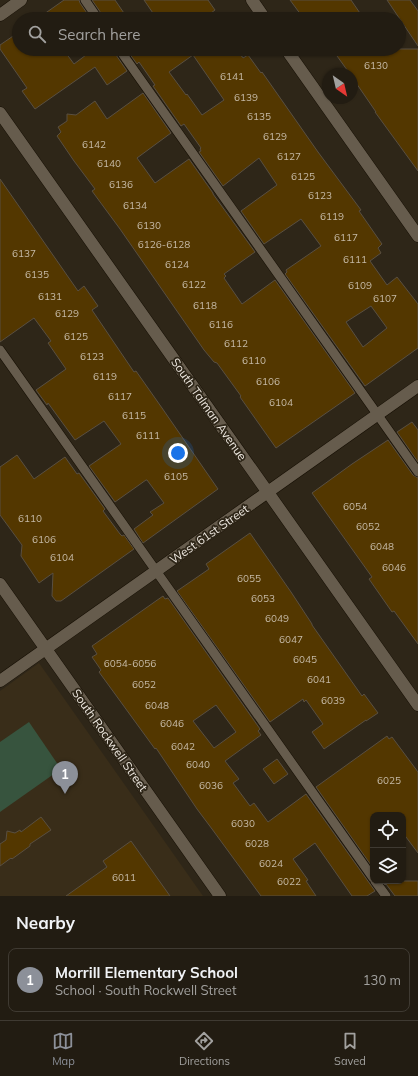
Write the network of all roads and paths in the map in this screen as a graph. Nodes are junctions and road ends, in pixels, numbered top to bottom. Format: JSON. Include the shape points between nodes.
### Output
{"nodes":[{"id":1,"x":21,"y":0,"type":"edge"},
{"id":2,"x":85,"y":0,"type":"edge"},
{"id":3,"x":252,"y":0,"type":"edge"},
{"id":4,"x":93,"y":12,"type":"edge"},
{"id":5,"x":260,"y":12,"type":"edge"},
{"id":6,"x":0,"y":15,"type":"edge"},
{"id":7,"x":124,"y":56,"type":"edge"},
{"id":8,"x":291,"y":56,"type":"edge"},
{"id":9,"x":0,"y":113,"type":"edge"},
{"id":10,"x":418,"y":236,"type":"edge"},
{"id":11,"x":0,"y":350,"type":"edge"},
{"id":12,"x":418,"y":386,"type":"edge"},
{"id":13,"x":377,"y":415,"type":"junction"},
{"id":14,"x":418,"y":472,"type":"edge"},
{"id":15,"x":268,"y":492,"type":"junction"},
{"id":16,"x":156,"y":571,"type":"junction"},
{"id":17,"x":0,"y":584,"type":"edge"},
{"id":18,"x":46,"y":649,"type":"junction"},
{"id":19,"x":0,"y":681,"type":"edge"},
{"id":20,"x":418,"y":705,"type":"edge"},
{"id":21,"x":370,"y":874,"type":"edge"},
{"id":22,"x":377,"y":884,"type":"edge"},
{"id":23,"x":220,"y":896,"type":"edge"},
{"id":24,"x":386,"y":896,"type":"edge"}],
"edges":[{"from":1,"to":6,"type":"street"},
{"from":2,"to":4,"type":"lane"},
{"from":3,"to":5,"type":"street"},
{"from":7,"to":13,"type":"lane"},
{"from":8,"to":10,"type":"street"},
{"from":9,"to":15,"type":"street","name":"South Talman Avenue"},
{"from":11,"to":16,"type":"lane"},
{"from":12,"to":13,"type":"street","name":"West 61st Street"},
{"from":13,"to":14,"type":"lane"},
{"from":13,"to":15,"type":"street","name":"West 61st Street"},
{"from":15,"to":16,"type":"street","name":"West 61st Street"},
{"from":15,"to":20,"type":"street","name":"South Talman Avenue"},
{"from":16,"to":18,"type":"street","name":"West 61st Street"},
{"from":16,"to":21,"type":"lane"},
{"from":17,"to":18,"type":"street","name":"South Rockwell Street"},
{"from":18,"to":19,"type":"street","name":"West 61st Street"},
{"from":18,"to":23,"type":"street","name":"South Rockwell Street"},
{"from":22,"to":24,"type":"lane"}]}
